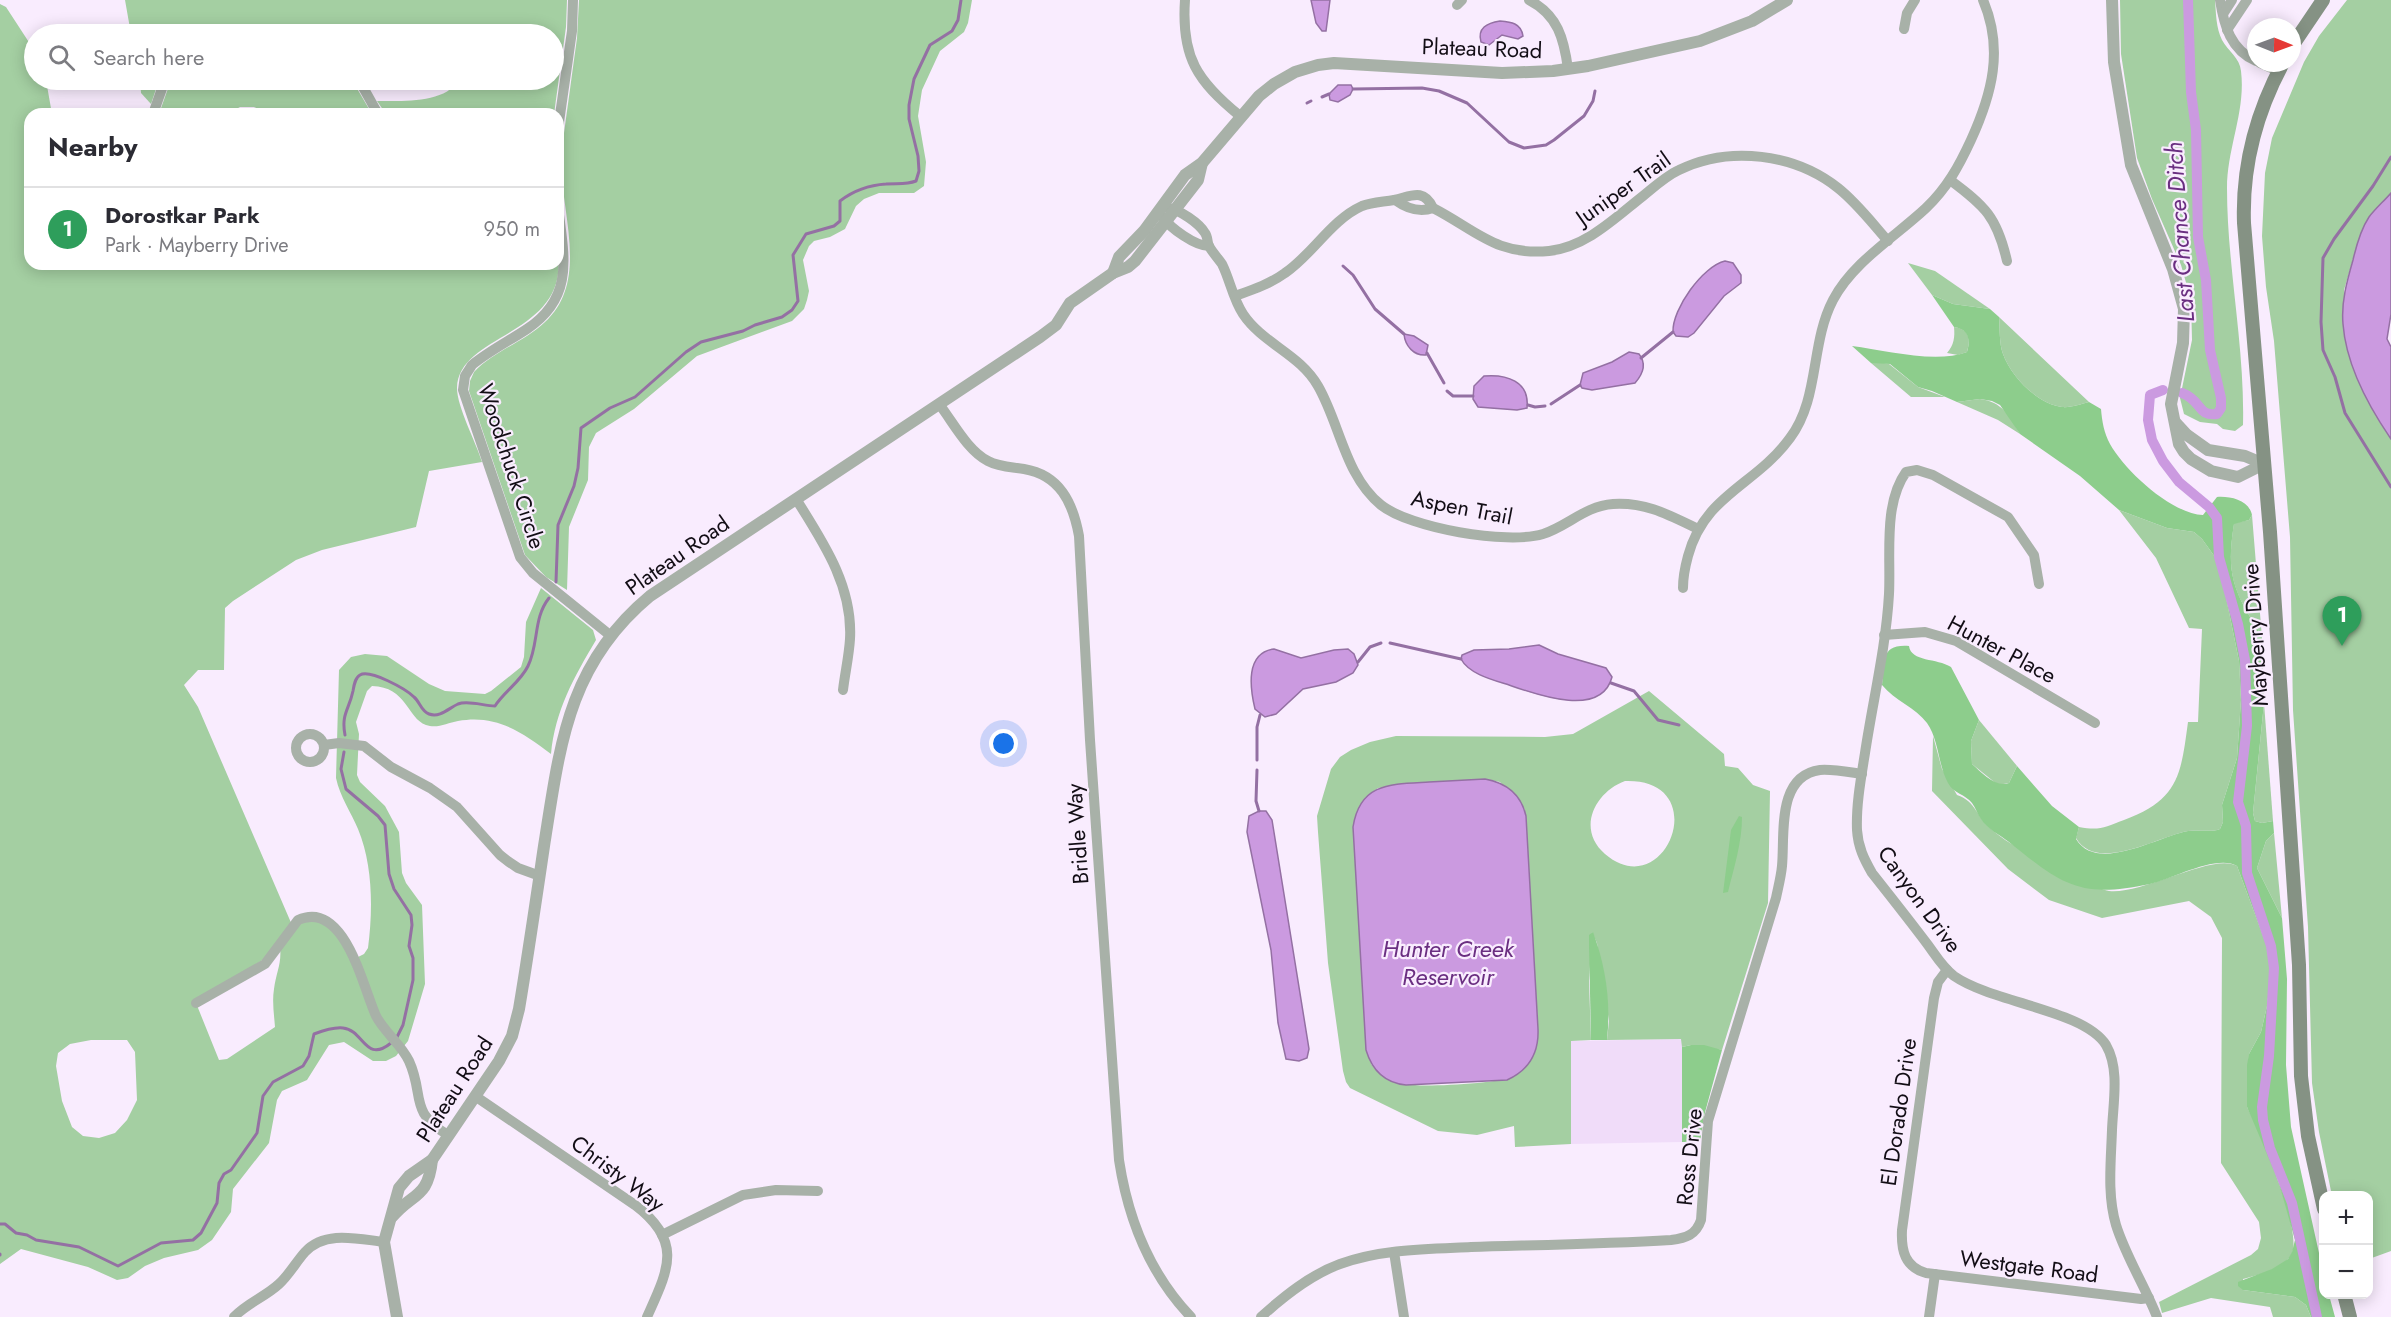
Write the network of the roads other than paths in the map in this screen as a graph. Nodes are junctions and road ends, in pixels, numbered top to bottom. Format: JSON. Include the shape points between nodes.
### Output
{"nodes":[{"id":1,"x":573,"y":0,"type":"edge"},
{"id":2,"x":1185,"y":0,"type":"edge"},
{"id":3,"x":1529,"y":0,"type":"edge"},
{"id":4,"x":1787,"y":0,"type":"edge"},
{"id":5,"x":1915,"y":0,"type":"edge"},
{"id":6,"x":1983,"y":0,"type":"edge"},
{"id":7,"x":2112,"y":0,"type":"edge"},
{"id":8,"x":2220,"y":0,"type":"edge"},
{"id":9,"x":2232,"y":0,"type":"edge"},
{"id":10,"x":2247,"y":0,"type":"edge"},
{"id":11,"x":2323,"y":0,"type":"edge"},
{"id":12,"x":2223,"y":14,"type":"junction"},
{"id":13,"x":1904,"y":30,"type":"dead end"},
{"id":14,"x":2227,"y":30,"type":"junction"},
{"id":15,"x":2301,"y":33,"type":"edge"},
{"id":16,"x":2247,"y":56,"type":"edge"},
{"id":17,"x":1568,"y":69,"type":"junction"},
{"id":18,"x":2279,"y":72,"type":"edge"},
{"id":19,"x":564,"y":87,"type":"edge"},
{"id":20,"x":161,"y":90,"type":"edge"},
{"id":21,"x":365,"y":90,"type":"edge"},
{"id":22,"x":564,"y":90,"type":"edge"},
{"id":23,"x":155,"y":108,"type":"edge"},
{"id":24,"x":375,"y":108,"type":"edge"},
{"id":25,"x":561,"y":108,"type":"edge"},
{"id":26,"x":1240,"y":116,"type":"junction"},
{"id":27,"x":1203,"y":162,"type":"junction"},
{"id":28,"x":1950,"y":180,"type":"junction"},
{"id":29,"x":1161,"y":209,"type":"junction"},
{"id":30,"x":1176,"y":210,"type":"junction"},
{"id":31,"x":1166,"y":223,"type":"junction"},
{"id":32,"x":1888,"y":241,"type":"junction"},
{"id":33,"x":1209,"y":246,"type":"junction"},
{"id":34,"x":564,"y":260,"type":"edge"},
{"id":35,"x":2007,"y":261,"type":"dead end"},
{"id":36,"x":1113,"y":273,"type":"junction"},
{"id":37,"x":1235,"y":296,"type":"junction"},
{"id":38,"x":939,"y":404,"type":"junction"},
{"id":39,"x":2174,"y":421,"type":"junction"},
{"id":40,"x":2264,"y":464,"type":"junction"},
{"id":41,"x":796,"y":499,"type":"junction"},
{"id":42,"x":1698,"y":529,"type":"junction"},
{"id":43,"x":2039,"y":584,"type":"dead end"},
{"id":44,"x":1683,"y":588,"type":"dead end"},
{"id":45,"x":1884,"y":635,"type":"junction"},
{"id":46,"x":611,"y":636,"type":"junction"},
{"id":47,"x":843,"y":690,"type":"dead end"},
{"id":48,"x":2095,"y":723,"type":"dead end"},
{"id":49,"x":324,"y":745,"type":"dead end"},
{"id":50,"x":1862,"y":774,"type":"junction"},
{"id":51,"x":540,"y":876,"type":"junction"},
{"id":52,"x":1947,"y":970,"type":"junction"},
{"id":53,"x":196,"y":1003,"type":"dead end"},
{"id":54,"x":475,"y":1096,"type":"junction"},
{"id":55,"x":448,"y":1135,"type":"junction"},
{"id":56,"x":432,"y":1160,"type":"junction"},
{"id":57,"x":818,"y":1191,"type":"dead end"},
{"id":58,"x":2320,"y":1191,"type":"edge"},
{"id":59,"x":391,"y":1218,"type":"junction"},
{"id":60,"x":662,"y":1235,"type":"junction"},
{"id":61,"x":384,"y":1242,"type":"junction"},
{"id":62,"x":1394,"y":1252,"type":"junction"},
{"id":63,"x":1907,"y":1262,"type":"joint"},
{"id":64,"x":1935,"y":1274,"type":"junction"},
{"id":65,"x":2149,"y":1298,"type":"junction"},
{"id":66,"x":2345,"y":1299,"type":"edge"},
{"id":67,"x":234,"y":1317,"type":"edge"},
{"id":68,"x":397,"y":1317,"type":"edge"},
{"id":69,"x":647,"y":1317,"type":"edge"},
{"id":70,"x":1191,"y":1317,"type":"edge"},
{"id":71,"x":1260,"y":1317,"type":"edge"},
{"id":72,"x":1404,"y":1317,"type":"edge"},
{"id":73,"x":1929,"y":1317,"type":"edge"},
{"id":74,"x":2157,"y":1317,"type":"edge"},
{"id":75,"x":2350,"y":1317,"type":"edge"}],
"edges":[{"from":1,"to":19,"type":"street"},
{"from":2,"to":26,"type":"street","via":[[1185,38],[1198,74],[1211,92]]},
{"from":3,"to":17,"type":"street","via":[[1546,10],[1556,23]]},
{"from":4,"to":17,"type":"street","name":"Plateau Road","via":[[1752,21],[1700,41]]},
{"from":5,"to":13,"type":"street","via":[[1906,13]]},
{"from":6,"to":28,"type":"street","via":[[1995,48],[1993,79],[1983,113]]},
{"from":7,"to":39,"type":"street","via":[[2114,62],[2131,165],[2174,269],[2184,309],[2183,343],[2171,396]]},
{"from":8,"to":12,"type":"street"},
{"from":9,"to":12,"type":"street"},
{"from":10,"to":14,"type":"street"},
{"from":11,"to":15,"type":"main road"},
{"from":12,"to":14,"type":"street"},
{"from":14,"to":16,"type":"street","via":[[2238,50]]},
{"from":17,"to":26,"type":"street","name":"Plateau Road","via":[[1502,73],[1323,64],[1295,72],[1274,84]]},
{"from":18,"to":40,"type":"main road","name":"Mayberry Drive","via":[[2251,143],[2243,203]]},
{"from":20,"to":23,"type":"street"},
{"from":21,"to":24,"type":"street"},
{"from":22,"to":25,"type":"street"},
{"from":26,"to":27,"type":"street","name":"Plateau Road"},
{"from":27,"to":29,"type":"street","name":"Plateau Road","via":[[1185,175]]},
{"from":27,"to":30,"type":"street","name":"Plateau Road","via":[[1198,180]]},
{"from":28,"to":32,"type":"street"},
{"from":28,"to":35,"type":"street","via":[[1992,217]]},
{"from":29,"to":30,"type":"street"},
{"from":29,"to":31,"type":"street"},
{"from":29,"to":36,"type":"street","name":"Plateau Road","via":[[1119,257]]},
{"from":30,"to":31,"type":"street","name":"Plateau Road"},
{"from":30,"to":33,"type":"street","name":"Aspen Trail","via":[[1205,231]]},
{"from":31,"to":33,"type":"street"},
{"from":31,"to":36,"type":"street","name":"Plateau Road","via":[[1135,261]]},
{"from":32,"to":37,"type":"street","name":"Juniper Trail","via":[[1850,199],[1808,169],[1766,157],[1727,156],[1687,166],[1597,232],[1576,244],[1551,250],[1513,249],[1491,243],[1433,208],[1413,209],[1395,200],[1375,203],[1355,209],[1284,274]]},
{"from":32,"to":42,"type":"street","via":[[1853,273],[1833,299],[1820,334],[1807,406],[1792,437],[1767,465],[1713,507]]},
{"from":33,"to":37,"type":"street","name":"Aspen Trail","via":[[1218,256]]},
{"from":34,"to":46,"type":"street","name":"Woodchuck Circle","via":[[562,285],[554,302],[536,323],[472,365],[463,390],[524,563]]},
{"from":36,"to":38,"type":"street","name":"Plateau Road","via":[[1070,303],[1056,325]]},
{"from":37,"to":42,"type":"street","name":"Aspen Trail","via":[[1243,314],[1259,332],[1309,373],[1364,486],[1381,505],[1401,517],[1480,535],[1525,538],[1546,534],[1598,506],[1624,503],[1659,510]]},
{"from":38,"to":41,"type":"street","name":"Plateau Road"},
{"from":38,"to":70,"type":"street","name":"Bridle Way","via":[[986,460],[1045,476],[1062,490],[1073,509],[1079,536],[1119,1160],[1138,1236],[1157,1273]]},
{"from":39,"to":40,"type":"street","via":[[2208,450],[2245,456]]},
{"from":39,"to":40,"type":"street","via":[[2184,453],[2211,471],[2238,477]]},
{"from":40,"to":58,"type":"main road","name":"Mayberry Drive","via":[[2299,965],[2301,1076]]},
{"from":41,"to":46,"type":"street","name":"Plateau Road","via":[[650,596]]},
{"from":41,"to":47,"type":"street","via":[[833,561],[846,599],[850,638]]},
{"from":42,"to":44,"type":"street","via":[[1684,568]]},
{"from":43,"to":45,"type":"street","name":"Canyon Drive","via":[[2034,555],[2008,517],[1933,475],[1910,470],[1904,476],[1893,511]]},
{"from":45,"to":48,"type":"street","name":"Hunter Place","via":[[1925,632],[1956,641]]},
{"from":45,"to":50,"type":"street","name":"Canyon Drive"},
{"from":46,"to":51,"type":"street","name":"Plateau Road","via":[[580,684],[567,720]]},
{"from":49,"to":51,"type":"street","via":[[339,742],[364,746],[456,807],[509,862]]},
{"from":50,"to":52,"type":"street","name":"Canyon Drive","via":[[1857,820],[1861,852],[1872,873]]},
{"from":50,"to":62,"type":"street","name":"Ross Drive","via":[[1830,770],[1808,774],[1788,797],[1776,898],[1708,1121],[1701,1220],[1695,1233],[1671,1240]]},
{"from":51,"to":54,"type":"street","name":"Plateau Road","via":[[512,1036]]},
{"from":52,"to":63,"type":"street","name":"El Dorado Drive","via":[[1936,990],[1919,1098],[1902,1230]]},
{"from":52,"to":65,"type":"street","name":"Canyon Drive","via":[[1992,994],[2086,1026],[2106,1046],[2114,1079],[2112,1208],[2120,1236]]},
{"from":53,"to":55,"type":"street","via":[[265,963],[298,920],[312,917],[329,922],[345,939],[376,1016],[409,1062],[421,1110],[428,1121]]},
{"from":54,"to":55,"type":"street","name":"Plateau Road"},
{"from":54,"to":60,"type":"street","name":"Christy Way","via":[[645,1212]]},
{"from":55,"to":56,"type":"street","name":"Plateau Road"},
{"from":56,"to":59,"type":"street","name":"Plateau Road","via":[[399,1188]]},
{"from":56,"to":59,"type":"street","name":"Plateau Road","via":[[424,1190]]},
{"from":57,"to":60,"type":"street","via":[[776,1190],[743,1195]]},
{"from":59,"to":61,"type":"street","name":"Plateau Road"},
{"from":60,"to":69,"type":"street","name":"Christy Way","via":[[667,1252],[666,1270]]},
{"from":61,"to":67,"type":"street","via":[[344,1238],[317,1242],[281,1283]]},
{"from":61,"to":68,"type":"street","name":"Plateau Road"},
{"from":62,"to":71,"type":"street","name":"Ross Drive","via":[[1337,1264],[1303,1283]]},
{"from":62,"to":72,"type":"street"},
{"from":63,"to":64,"type":"street","name":"Westgate Road","via":[[1920,1271]]},
{"from":64,"to":65,"type":"street","name":"Westgate Road"},
{"from":64,"to":73,"type":"street"},
{"from":65,"to":74,"type":"street","name":"Canyon Drive"},
{"from":66,"to":75,"type":"main road"}]}
